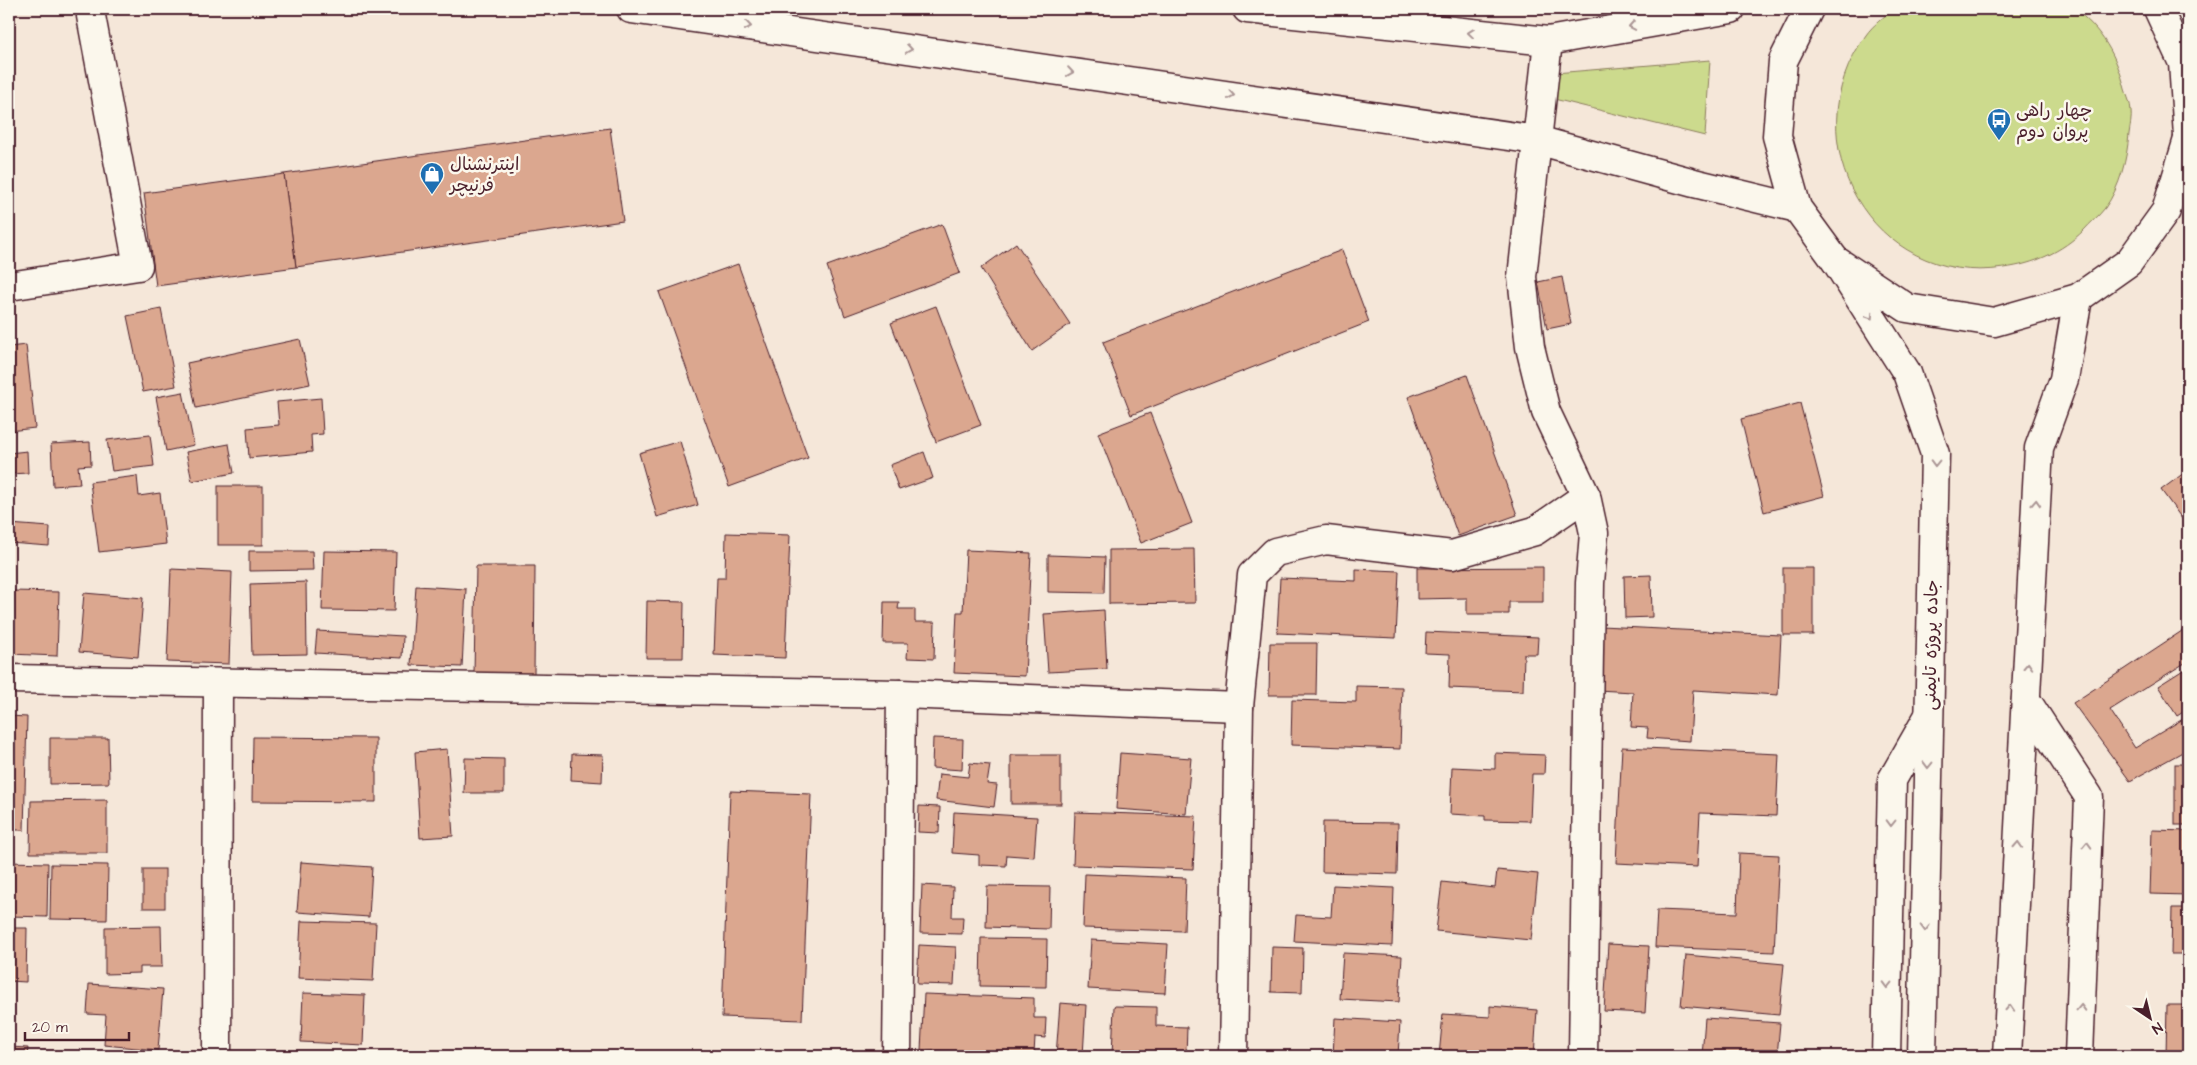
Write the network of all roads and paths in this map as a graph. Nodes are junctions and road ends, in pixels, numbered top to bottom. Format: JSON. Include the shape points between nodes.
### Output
{"nodes":[{"id":1,"x":92,"y":9,"type":"edge"},
{"id":2,"x":631,"y":9,"type":"edge"},
{"id":3,"x":1247,"y":9,"type":"edge"},
{"id":4,"x":1731,"y":9,"type":"edge"},
{"id":5,"x":1809,"y":9,"type":"edge"},
{"id":6,"x":2158,"y":9,"type":"edge"},
{"id":7,"x":1548,"y":42,"type":"junction"},
{"id":8,"x":2188,"y":138,"type":"edge"},
{"id":9,"x":1537,"y":140,"type":"junction"},
{"id":10,"x":1797,"y":208,"type":"junction"},
{"id":11,"x":2177,"y":210,"type":"edge"},
{"id":12,"x":1835,"y":260,"type":"junction"},
{"id":13,"x":9,"y":286,"type":"edge"},
{"id":14,"x":2078,"y":298,"type":"junction"},
{"id":15,"x":1586,"y":496,"type":"junction"},
{"id":16,"x":9,"y":679,"type":"edge"},
{"id":17,"x":218,"y":683,"type":"junction"},
{"id":18,"x":902,"y":694,"type":"junction"},
{"id":19,"x":2026,"y":700,"type":"junction"},
{"id":20,"x":1239,"y":707,"type":"junction"},
{"id":21,"x":1930,"y":714,"type":"junction"},
{"id":22,"x":217,"y":1056,"type":"edge"},
{"id":23,"x":897,"y":1056,"type":"edge"},
{"id":24,"x":1233,"y":1056,"type":"edge"},
{"id":25,"x":1583,"y":1056,"type":"edge"},
{"id":26,"x":1886,"y":1056,"type":"edge"},
{"id":27,"x":1922,"y":1056,"type":"edge"},
{"id":28,"x":2007,"y":1056,"type":"edge"},
{"id":29,"x":2079,"y":1056,"type":"edge"}],
"edges":[{"from":1,"to":13,"type":"main road","via":[[138,266]]},
{"from":2,"to":9,"type":"main road","one_way":true},
{"from":7,"to":3,"type":"main road","one_way":true},
{"from":4,"to":7,"type":"main road","one_way":true},
{"from":5,"to":10,"type":"main road","via":[[1783,61],[1777,136]]},
{"from":6,"to":8,"type":"main road","via":[[2184,63]]},
{"from":7,"to":9,"type":"main road"},
{"from":8,"to":11,"type":"main road"},
{"from":9,"to":10,"type":"main road"},
{"from":9,"to":15,"type":"main road","via":[[1522,277],[1530,347],[1546,412]]},
{"from":10,"to":12,"type":"main road","name":"جاده پروژه تایمنی"},
{"from":11,"to":14,"type":"main road","via":[[2129,262]]},
{"from":12,"to":14,"type":"main road","via":[[1907,308],[1994,322]]},
{"from":12,"to":21,"type":"main road","name":"جاده پروژه تایمنی","one_way":true,"via":[[1907,373],[1935,454]]},
{"from":19,"to":14,"type":"main road","one_way":true,"via":[[2039,448],[2064,379]]},
{"from":15,"to":20,"type":"main road","via":[[1535,531],[1452,556],[1326,540],[1275,552],[1252,575]]},
{"from":15,"to":25,"type":"main road","via":[[1594,533],[1590,583]]},
{"from":16,"to":17,"type":"main road"},
{"from":17,"to":18,"type":"main road"},
{"from":17,"to":22,"type":"main road"},
{"from":18,"to":20,"type":"main road"},
{"from":18,"to":23,"type":"main road"},
{"from":28,"to":19,"type":"main road","one_way":true},
{"from":29,"to":19,"type":"main road","one_way":true,"via":[[2089,797]]},
{"from":20,"to":24,"type":"main road"},
{"from":21,"to":26,"type":"main road","one_way":true,"via":[[1892,780]]},
{"from":21,"to":27,"type":"main road","name":"جاده پروژه تایمنی","one_way":true}]}
